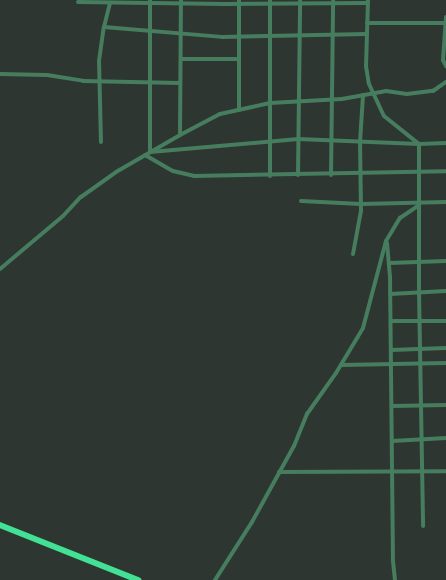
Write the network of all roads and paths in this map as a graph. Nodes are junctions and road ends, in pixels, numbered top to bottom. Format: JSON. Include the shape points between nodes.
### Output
{"nodes":[{"id":1,"x":78,"y":2,"type":"dead end"},
{"id":2,"x":150,"y":2,"type":"edge"},
{"id":3,"x":181,"y":2,"type":"edge"},
{"id":4,"x":239,"y":2,"type":"edge"},
{"id":5,"x":270,"y":2,"type":"edge"},
{"id":6,"x":300,"y":2,"type":"edge"},
{"id":7,"x":333,"y":2,"type":"edge"},
{"id":8,"x":368,"y":2,"type":"edge"},
{"id":9,"x":110,"y":3,"type":"junction"},
{"id":10,"x":446,"y":21,"type":"edge"},
{"id":11,"x":367,"y":23,"type":"junction"},
{"id":12,"x":104,"y":27,"type":"junction"},
{"id":13,"x":150,"y":31,"type":"junction"},
{"id":14,"x":181,"y":34,"type":"junction"},
{"id":15,"x":300,"y":34,"type":"junction"},
{"id":16,"x":333,"y":34,"type":"junction"},
{"id":17,"x":367,"y":34,"type":"junction"},
{"id":18,"x":270,"y":35,"type":"junction"},
{"id":19,"x":239,"y":36,"type":"junction"},
{"id":20,"x":180,"y":59,"type":"junction"},
{"id":21,"x":239,"y":59,"type":"junction"},
{"id":22,"x":446,"y":66,"type":"edge"},
{"id":23,"x":0,"y":74,"type":"edge"},
{"id":24,"x":100,"y":81,"type":"junction"},
{"id":25,"x":150,"y":82,"type":"junction"},
{"id":26,"x":180,"y":82,"type":"junction"},
{"id":27,"x":446,"y":82,"type":"edge"},
{"id":28,"x":374,"y":93,"type":"junction"},
{"id":29,"x":363,"y":95,"type":"junction"},
{"id":30,"x":333,"y":100,"type":"junction"},
{"id":31,"x":299,"y":102,"type":"junction"},
{"id":32,"x":270,"y":103,"type":"junction"},
{"id":33,"x":239,"y":110,"type":"junction"},
{"id":34,"x":180,"y":135,"type":"junction"},
{"id":35,"x":298,"y":139,"type":"junction"},
{"id":36,"x":332,"y":141,"type":"junction"},
{"id":37,"x":101,"y":142,"type":"dead end"},
{"id":38,"x":270,"y":142,"type":"junction"},
{"id":39,"x":360,"y":142,"type":"junction"},
{"id":40,"x":446,"y":143,"type":"edge"},
{"id":41,"x":419,"y":144,"type":"junction"},
{"id":42,"x":150,"y":152,"type":"junction"},
{"id":43,"x":145,"y":155,"type":"junction"},
{"id":44,"x":446,"y":171,"type":"edge"},
{"id":45,"x":419,"y":172,"type":"junction"},
{"id":46,"x":361,"y":174,"type":"junction"},
{"id":47,"x":298,"y":175,"type":"junction"},
{"id":48,"x":331,"y":175,"type":"junction"},
{"id":49,"x":270,"y":176,"type":"junction"},
{"id":50,"x":301,"y":201,"type":"dead end"},
{"id":51,"x":446,"y":202,"type":"edge"},
{"id":52,"x":361,"y":204,"type":"junction"},
{"id":53,"x":419,"y":204,"type":"junction"},
{"id":54,"x":386,"y":240,"type":"junction"},
{"id":55,"x":352,"y":254,"type":"dead end"},
{"id":56,"x":446,"y":261,"type":"edge"},
{"id":57,"x":419,"y":262,"type":"junction"},
{"id":58,"x":389,"y":264,"type":"junction"},
{"id":59,"x":0,"y":269,"type":"edge"},
{"id":60,"x":446,"y":291,"type":"edge"},
{"id":61,"x":419,"y":292,"type":"junction"},
{"id":62,"x":390,"y":294,"type":"junction"},
{"id":63,"x":391,"y":321,"type":"junction"},
{"id":64,"x":420,"y":321,"type":"junction"},
{"id":65,"x":446,"y":321,"type":"edge"},
{"id":66,"x":446,"y":348,"type":"edge"},
{"id":67,"x":420,"y":349,"type":"junction"},
{"id":68,"x":391,"y":350,"type":"junction"},
{"id":69,"x":420,"y":363,"type":"junction"},
{"id":70,"x":446,"y":363,"type":"edge"},
{"id":71,"x":391,"y":364,"type":"junction"},
{"id":72,"x":341,"y":365,"type":"junction"},
{"id":73,"x":446,"y":405,"type":"edge"},
{"id":74,"x":392,"y":406,"type":"junction"},
{"id":75,"x":421,"y":406,"type":"junction"},
{"id":76,"x":446,"y":438,"type":"edge"},
{"id":77,"x":422,"y":439,"type":"junction"},
{"id":78,"x":392,"y":440,"type":"junction"},
{"id":79,"x":392,"y":471,"type":"junction"},
{"id":80,"x":422,"y":471,"type":"junction"},
{"id":81,"x":446,"y":471,"type":"edge"},
{"id":82,"x":279,"y":472,"type":"junction"},
{"id":83,"x":0,"y":525,"type":"edge"},
{"id":84,"x":423,"y":526,"type":"dead end"},
{"id":85,"x":138,"y":580,"type":"edge"},
{"id":86,"x":215,"y":580,"type":"edge"},
{"id":87,"x":395,"y":580,"type":"edge"}],
"edges":[{"from":1,"to":9,"type":"street"},
{"from":2,"to":3,"type":"street"},
{"from":2,"to":9,"type":"street"},
{"from":2,"to":13,"type":"street"},
{"from":3,"to":4,"type":"street"},
{"from":3,"to":14,"type":"street"},
{"from":4,"to":5,"type":"street"},
{"from":4,"to":19,"type":"street"},
{"from":5,"to":6,"type":"street"},
{"from":5,"to":18,"type":"street"},
{"from":6,"to":7,"type":"street"},
{"from":6,"to":15,"type":"street"},
{"from":7,"to":8,"type":"street"},
{"from":7,"to":16,"type":"street"},
{"from":8,"to":11,"type":"street"},
{"from":9,"to":12,"type":"street"},
{"from":10,"to":11,"type":"street"},
{"from":10,"to":22,"type":"street","via":[[443,60]]},
{"from":11,"to":17,"type":"street"},
{"from":12,"to":13,"type":"street"},
{"from":12,"to":24,"type":"street","via":[[99,61]]},
{"from":13,"to":14,"type":"street"},
{"from":13,"to":25,"type":"street"},
{"from":14,"to":19,"type":"street"},
{"from":14,"to":20,"type":"street"},
{"from":15,"to":16,"type":"street"},
{"from":15,"to":18,"type":"street"},
{"from":15,"to":31,"type":"street"},
{"from":16,"to":17,"type":"street"},
{"from":16,"to":30,"type":"street"},
{"from":17,"to":28,"type":"street","via":[[366,66],[369,84]]},
{"from":18,"to":19,"type":"street"},
{"from":18,"to":32,"type":"street"},
{"from":19,"to":21,"type":"street"},
{"from":20,"to":21,"type":"street"},
{"from":20,"to":26,"type":"street"},
{"from":21,"to":33,"type":"street"},
{"from":23,"to":24,"type":"street","via":[[47,75]]},
{"from":24,"to":25,"type":"street"},
{"from":24,"to":37,"type":"street"},
{"from":25,"to":26,"type":"street"},
{"from":25,"to":42,"type":"street"},
{"from":26,"to":34,"type":"street"},
{"from":27,"to":28,"type":"street","via":[[432,91],[407,94],[386,91]]},
{"from":28,"to":29,"type":"street"},
{"from":28,"to":41,"type":"street","via":[[384,116]]},
{"from":29,"to":30,"type":"street"},
{"from":29,"to":39,"type":"street"},
{"from":30,"to":31,"type":"street"},
{"from":30,"to":36,"type":"street"},
{"from":31,"to":32,"type":"street"},
{"from":31,"to":35,"type":"street"},
{"from":32,"to":33,"type":"street"},
{"from":32,"to":38,"type":"street"},
{"from":33,"to":34,"type":"street","via":[[220,114]]},
{"from":34,"to":42,"type":"street"},
{"from":35,"to":36,"type":"street"},
{"from":35,"to":38,"type":"street"},
{"from":35,"to":47,"type":"street"},
{"from":36,"to":39,"type":"street"},
{"from":36,"to":48,"type":"street"},
{"from":38,"to":42,"type":"street"},
{"from":38,"to":49,"type":"street"},
{"from":39,"to":41,"type":"street"},
{"from":39,"to":46,"type":"street"},
{"from":40,"to":41,"type":"street"},
{"from":41,"to":45,"type":"street"},
{"from":42,"to":43,"type":"street"},
{"from":43,"to":49,"type":"street","via":[[173,172],[194,176]]},
{"from":43,"to":59,"type":"street","via":[[81,197],[63,216]]},
{"from":44,"to":45,"type":"street"},
{"from":45,"to":46,"type":"street"},
{"from":45,"to":53,"type":"street"},
{"from":46,"to":48,"type":"street"},
{"from":46,"to":52,"type":"street"},
{"from":47,"to":48,"type":"street"},
{"from":47,"to":49,"type":"street"},
{"from":50,"to":52,"type":"street"},
{"from":51,"to":53,"type":"street"},
{"from":52,"to":53,"type":"street"},
{"from":52,"to":55,"type":"street"},
{"from":53,"to":54,"type":"street","via":[[400,218]]},
{"from":53,"to":57,"type":"street"},
{"from":54,"to":58,"type":"street"},
{"from":54,"to":72,"type":"street","via":[[363,328]]},
{"from":56,"to":57,"type":"street"},
{"from":57,"to":58,"type":"street"},
{"from":57,"to":61,"type":"street"},
{"from":58,"to":62,"type":"street"},
{"from":60,"to":61,"type":"street"},
{"from":61,"to":62,"type":"street"},
{"from":61,"to":64,"type":"street"},
{"from":62,"to":63,"type":"street"},
{"from":63,"to":64,"type":"street"},
{"from":63,"to":68,"type":"street"},
{"from":64,"to":65,"type":"street"},
{"from":64,"to":67,"type":"street"},
{"from":66,"to":67,"type":"street"},
{"from":67,"to":68,"type":"street"},
{"from":67,"to":69,"type":"street"},
{"from":68,"to":71,"type":"street"},
{"from":69,"to":70,"type":"street"},
{"from":69,"to":71,"type":"street"},
{"from":69,"to":75,"type":"street"},
{"from":71,"to":72,"type":"street"},
{"from":71,"to":74,"type":"street"},
{"from":72,"to":82,"type":"street","via":[[306,414],[294,446]]},
{"from":73,"to":75,"type":"street"},
{"from":74,"to":75,"type":"street"},
{"from":74,"to":78,"type":"street"},
{"from":75,"to":77,"type":"street"},
{"from":76,"to":77,"type":"street"},
{"from":77,"to":78,"type":"street"},
{"from":77,"to":80,"type":"street"},
{"from":78,"to":79,"type":"street"},
{"from":79,"to":80,"type":"street"},
{"from":79,"to":82,"type":"street"},
{"from":79,"to":87,"type":"street"},
{"from":80,"to":81,"type":"street"},
{"from":80,"to":84,"type":"street"},
{"from":82,"to":86,"type":"street","via":[[252,522]]},
{"from":83,"to":85,"type":"highway"}]}
